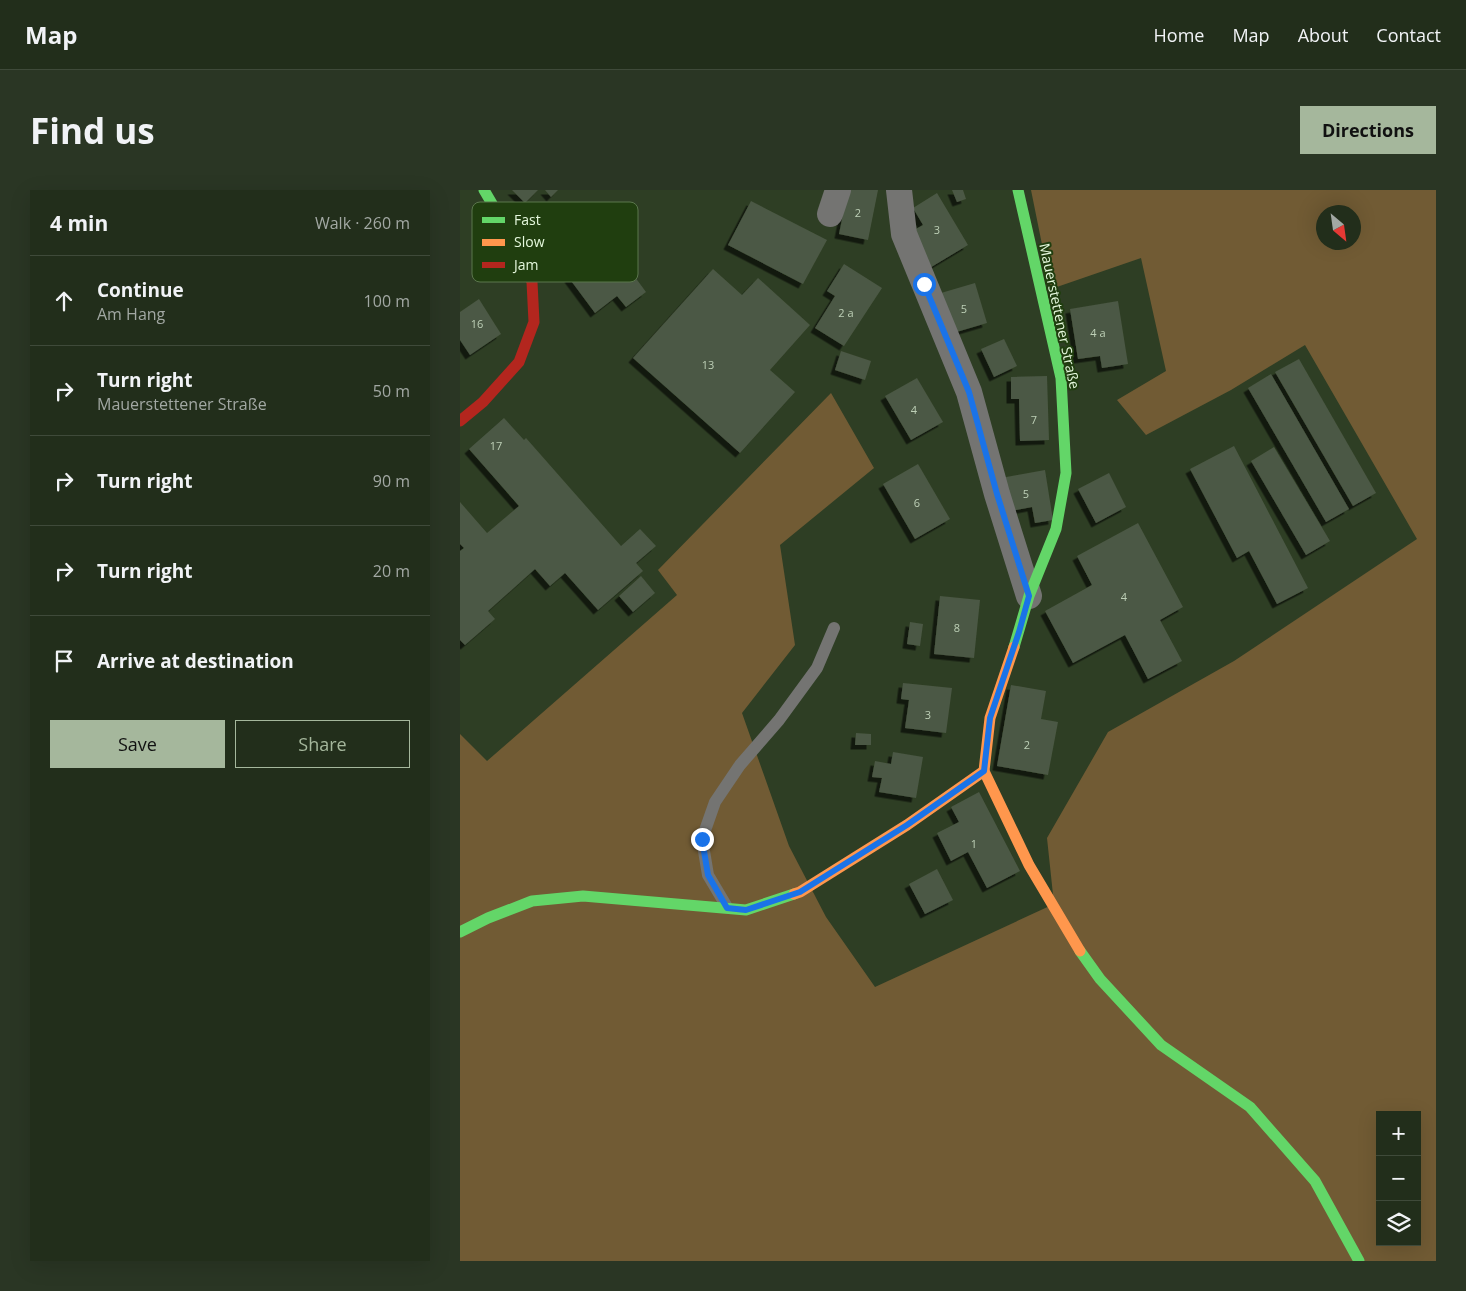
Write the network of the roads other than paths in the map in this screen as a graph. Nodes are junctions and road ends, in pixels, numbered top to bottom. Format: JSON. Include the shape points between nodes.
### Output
{"nodes":[{"id":1,"x":484,"y":190,"type":"edge"},
{"id":2,"x":838,"y":190,"type":"edge"},
{"id":3,"x":899,"y":190,"type":"edge"},
{"id":4,"x":1018,"y":190,"type":"edge"},
{"id":5,"x":491,"y":202,"type":"edge"},
{"id":6,"x":830,"y":214,"type":"dead end"},
{"id":7,"x":532,"y":282,"type":"edge"},
{"id":8,"x":460,"y":422,"type":"edge"},
{"id":9,"x":1029,"y":596,"type":"junction"},
{"id":10,"x":834,"y":628,"type":"dead end"},
{"id":11,"x":984,"y":771,"type":"junction"},
{"id":12,"x":727,"y":908,"type":"junction"},
{"id":13,"x":460,"y":932,"type":"edge"},
{"id":14,"x":1358,"y":1261,"type":"edge"}],
"edges":[{"from":1,"to":5,"type":"street"},
{"from":2,"to":6,"type":"street"},
{"from":3,"to":9,"type":"street","via":[[904,234],[969,392]]},
{"from":4,"to":9,"type":"street","name":"Mauerstettener Straße","via":[[1061,378],[1066,473],[1056,529]]},
{"from":7,"to":8,"type":"street","via":[[534,322],[518,362],[483,402]]},
{"from":9,"to":11,"type":"street","name":"Mauerstettener Straße","via":[[990,718]]},
{"from":10,"to":12,"type":"lane","via":[[817,668],[779,720],[740,765],[715,802],[702,839],[708,875]]},
{"from":11,"to":12,"type":"street","via":[[907,825],[800,892],[746,910]]},
{"from":11,"to":14,"type":"street","via":[[1028,865],[1100,979],[1161,1045],[1250,1107],[1315,1181]]},
{"from":12,"to":13,"type":"street","via":[[583,896],[532,900]]}]}
